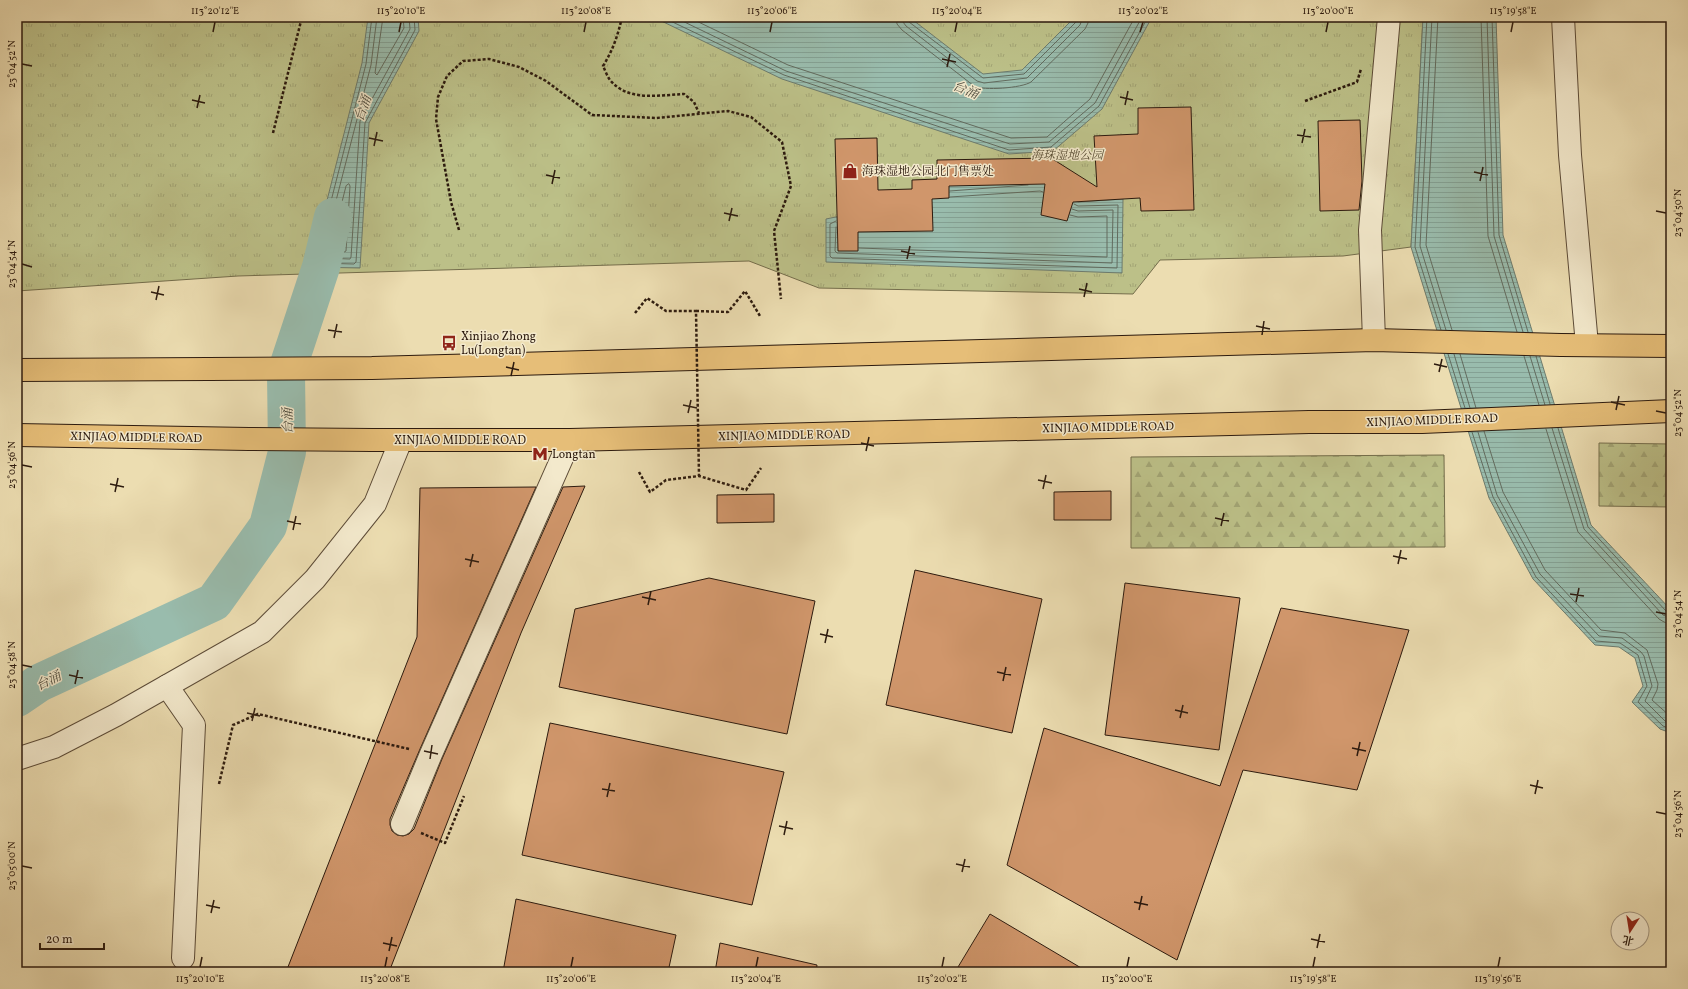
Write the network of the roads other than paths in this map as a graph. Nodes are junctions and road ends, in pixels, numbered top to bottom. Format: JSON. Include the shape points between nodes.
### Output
{"nodes":[{"id":1,"x":1389,"y":17,"type":"edge"},
{"id":2,"x":1563,"y":17,"type":"edge"},
{"id":3,"x":1374,"y":340,"type":"junction"},
{"id":4,"x":1587,"y":345,"type":"junction"},
{"id":5,"x":1671,"y":346,"type":"edge"},
{"id":6,"x":17,"y":370,"type":"edge"},
{"id":7,"x":1671,"y":411,"type":"edge"},
{"id":8,"x":17,"y":435,"type":"edge"},
{"id":9,"x":401,"y":440,"type":"junction"},
{"id":10,"x":570,"y":440,"type":"junction"},
{"id":11,"x":167,"y":686,"type":"junction"},
{"id":12,"x":17,"y":759,"type":"edge"},
{"id":13,"x":402,"y":824,"type":"road end"},
{"id":14,"x":183,"y":958,"type":"dead end"}],
"edges":[{"from":1,"to":3,"type":"lane","via":[[1370,230]]},
{"from":2,"to":4,"type":"lane","via":[[1570,155]]},
{"from":3,"to":4,"type":"highway"},
{"from":3,"to":6,"type":"highway","via":[[372,368]]},
{"from":4,"to":5,"type":"highway"},
{"from":7,"to":10,"type":"highway","name":"XINJIAO MIDDLE ROAD","via":[[1422,422],[1309,422]]},
{"from":8,"to":9,"type":"highway","name":"XINJIAO MIDDLE ROAD","bridge":true},
{"from":9,"to":10,"type":"highway","name":"XINJIAO MIDDLE ROAD"},
{"from":9,"to":11,"type":"lane","via":[[375,504],[314,579],[262,632]]},
{"from":10,"to":13,"type":"lane"},
{"from":11,"to":12,"type":"lane","via":[[54,747]]},
{"from":11,"to":14,"type":"lane","via":[[194,726]]}]}
